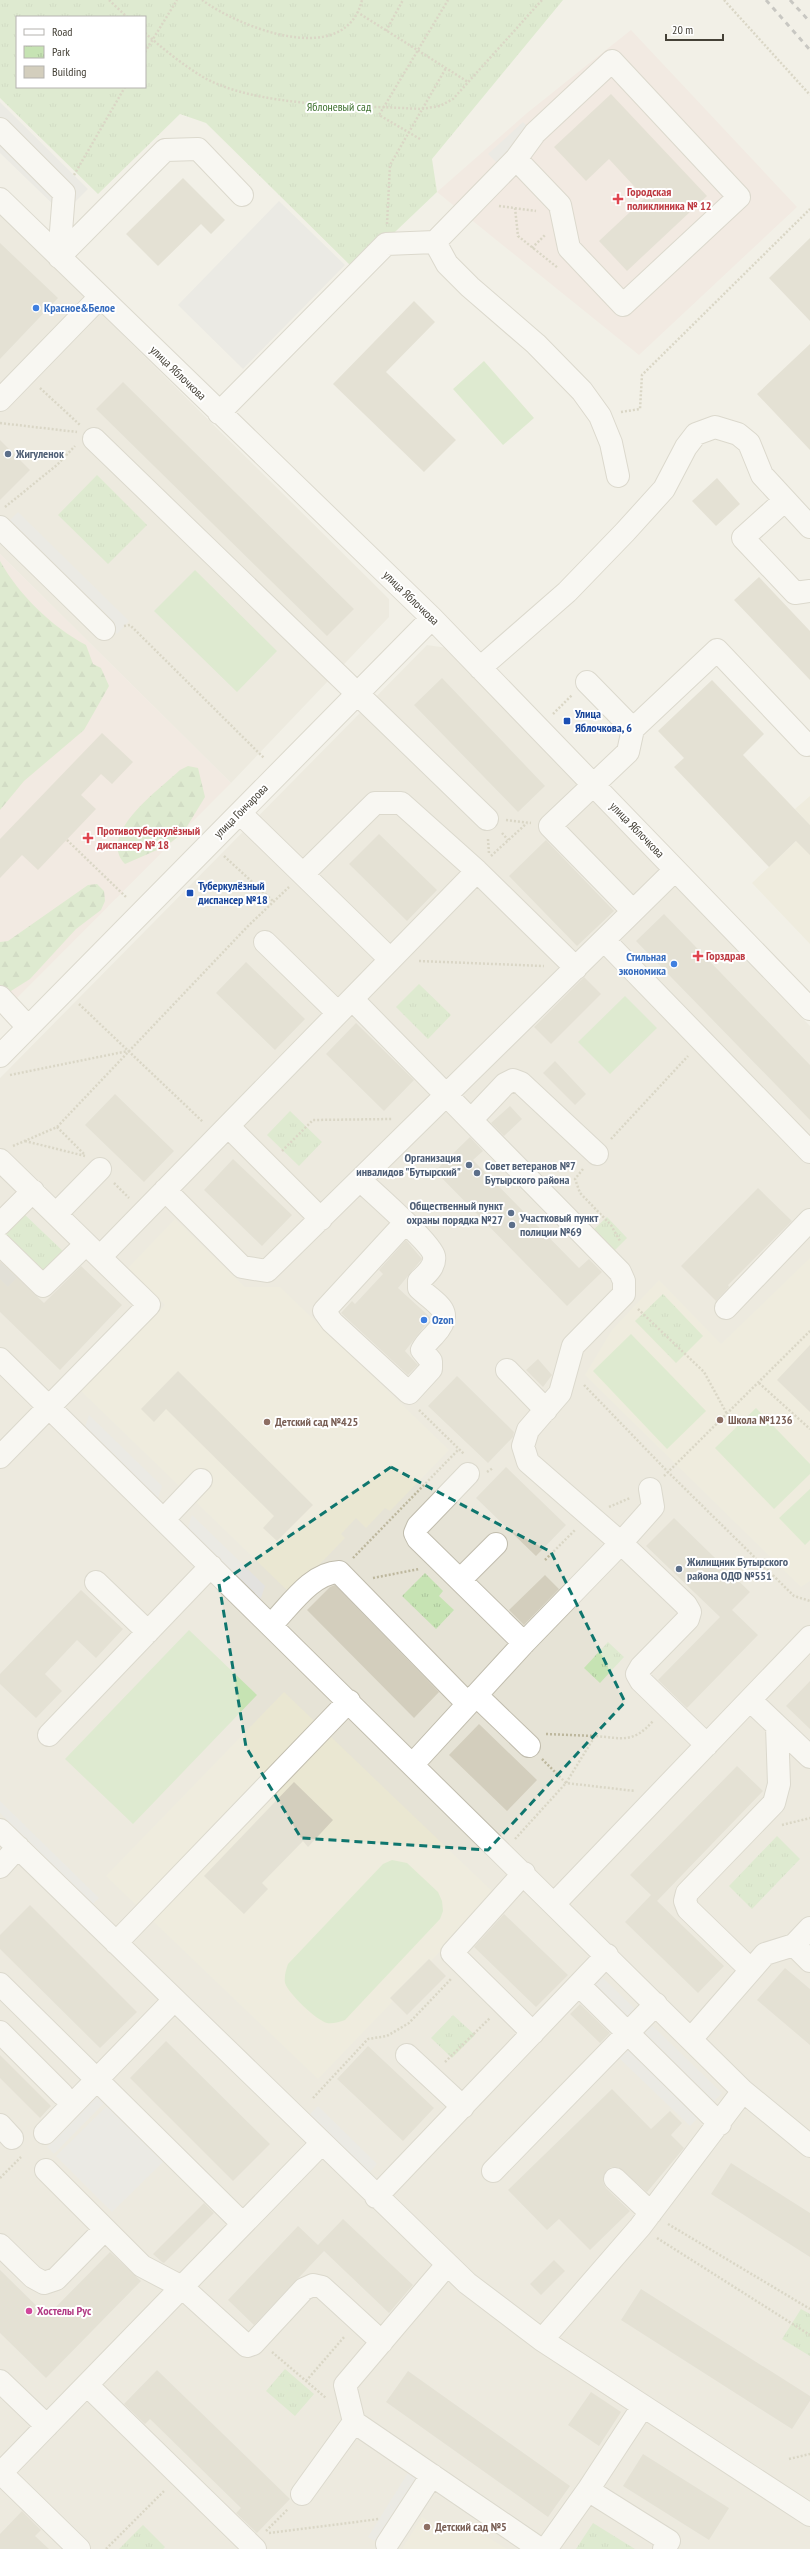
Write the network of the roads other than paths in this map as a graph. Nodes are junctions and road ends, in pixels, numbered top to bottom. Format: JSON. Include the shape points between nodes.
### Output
{"nodes":[{"id":1,"x":0,"y":129,"type":"edge"},
{"id":2,"x":516,"y":159,"type":"junction"},
{"id":3,"x":242,"y":195,"type":"dead end"},
{"id":4,"x":0,"y":199,"type":"edge"},
{"id":5,"x":435,"y":242,"type":"junction"},
{"id":6,"x":59,"y":257,"type":"junction"},
{"id":7,"x":100,"y":298,"type":"junction"},
{"id":8,"x":0,"y":400,"type":"edge"},
{"id":9,"x":219,"y":412,"type":"junction"},
{"id":10,"x":91,"y":436,"type":"road end"},
{"id":11,"x":618,"y":476,"type":"dead end"},
{"id":12,"x":785,"y":500,"type":"junction"},
{"id":13,"x":0,"y":527,"type":"edge"},
{"id":14,"x":810,"y":527,"type":"edge"},
{"id":15,"x":810,"y":591,"type":"edge"},
{"id":16,"x":432,"y":618,"type":"junction"},
{"id":17,"x":104,"y":630,"type":"road end"},
{"id":18,"x":480,"y":668,"type":"junction"},
{"id":19,"x":587,"y":682,"type":"road end"},
{"id":20,"x":358,"y":693,"type":"junction"},
{"id":21,"x":634,"y":730,"type":"junction"},
{"id":22,"x":807,"y":745,"type":"dead end"},
{"id":23,"x":593,"y":785,"type":"junction"},
{"id":24,"x":240,"y":813,"type":"junction"},
{"id":25,"x":487,"y":819,"type":"road end"},
{"id":26,"x":675,"y":870,"type":"junction"},
{"id":27,"x":477,"y":871,"type":"junction"},
{"id":28,"x":303,"y":874,"type":"junction"},
{"id":29,"x":634,"y":911,"type":"junction"},
{"id":30,"x":604,"y":940,"type":"junction"},
{"id":31,"x":265,"y":942,"type":"dead end"},
{"id":32,"x":390,"y":959,"type":"junction"},
{"id":33,"x":576,"y":968,"type":"junction"},
{"id":34,"x":0,"y":997,"type":"edge"},
{"id":35,"x":345,"y":1006,"type":"junction"},
{"id":36,"x":810,"y":1009,"type":"edge"},
{"id":37,"x":28,"y":1027,"type":"junction"},
{"id":38,"x":0,"y":1056,"type":"edge"},
{"id":39,"x":446,"y":1095,"type":"junction"},
{"id":40,"x":471,"y":1120,"type":"junction"},
{"id":41,"x":223,"y":1131,"type":"junction"},
{"id":42,"x":810,"y":1152,"type":"edge"},
{"id":43,"x":3,"y":1154,"type":"edge"},
{"id":44,"x":597,"y":1154,"type":"road end"},
{"id":45,"x":93,"y":1162,"type":"road end"},
{"id":46,"x":360,"y":1180,"type":"junction"},
{"id":47,"x":165,"y":1190,"type":"junction"},
{"id":48,"x":32,"y":1191,"type":"junction"},
{"id":49,"x":56,"y":1214,"type":"junction"},
{"id":50,"x":321,"y":1219,"type":"junction"},
{"id":51,"x":810,"y":1220,"type":"edge"},
{"id":52,"x":405,"y":1223,"type":"junction"},
{"id":53,"x":0,"y":1224,"type":"edge"},
{"id":54,"x":0,"y":1244,"type":"edge"},
{"id":55,"x":93,"y":1251,"type":"junction"},
{"id":56,"x":726,"y":1308,"type":"dead end"},
{"id":57,"x":0,"y":1359,"type":"edge"},
{"id":58,"x":507,"y":1370,"type":"dead end"},
{"id":59,"x":50,"y":1406,"type":"junction"},
{"id":60,"x":546,"y":1410,"type":"junction"},
{"id":61,"x":0,"y":1457,"type":"edge"},
{"id":62,"x":468,"y":1474,"type":"road end"},
{"id":63,"x":201,"y":1480,"type":"dead end"},
{"id":64,"x":650,"y":1490,"type":"road end"},
{"id":65,"x":164,"y":1519,"type":"junction"},
{"id":66,"x":621,"y":1543,"type":"junction"},
{"id":67,"x":496,"y":1544,"type":"dead end"},
{"id":68,"x":211,"y":1566,"type":"junction"},
{"id":69,"x":460,"y":1580,"type":"junction"},
{"id":70,"x":96,"y":1582,"type":"dead end"},
{"id":71,"x":271,"y":1625,"type":"junction"},
{"id":72,"x":148,"y":1632,"type":"junction"},
{"id":73,"x":810,"y":1638,"type":"edge"},
{"id":74,"x":524,"y":1643,"type":"junction"},
{"id":75,"x":472,"y":1699,"type":"junction"},
{"id":76,"x":750,"y":1700,"type":"junction"},
{"id":77,"x":349,"y":1701,"type":"junction"},
{"id":78,"x":777,"y":1726,"type":"junction"},
{"id":79,"x":49,"y":1735,"type":"dead end"},
{"id":80,"x":707,"y":1745,"type":"junction"},
{"id":81,"x":529,"y":1746,"type":"road end"},
{"id":82,"x":810,"y":1757,"type":"edge"},
{"id":83,"x":413,"y":1764,"type":"junction"},
{"id":84,"x":0,"y":1830,"type":"edge"},
{"id":85,"x":18,"y":1848,"type":"junction"},
{"id":86,"x":0,"y":1867,"type":"edge"},
{"id":87,"x":524,"y":1873,"type":"junction"},
{"id":88,"x":555,"y":1903,"type":"junction"},
{"id":89,"x":810,"y":1928,"type":"edge"},
{"id":90,"x":116,"y":1943,"type":"junction"},
{"id":91,"x":794,"y":1945,"type":"junction"},
{"id":92,"x":607,"y":1955,"type":"junction"},
{"id":93,"x":810,"y":1961,"type":"edge"},
{"id":94,"x":751,"y":1970,"type":"junction"},
{"id":95,"x":0,"y":1984,"type":"edge"},
{"id":96,"x":579,"y":1985,"type":"junction"},
{"id":97,"x":174,"y":2000,"type":"junction"},
{"id":98,"x":656,"y":2004,"type":"junction"},
{"id":99,"x":0,"y":2032,"type":"edge"},
{"id":100,"x":534,"y":2033,"type":"junction"},
{"id":101,"x":628,"y":2033,"type":"junction"},
{"id":102,"x":691,"y":2039,"type":"junction"},
{"id":103,"x":407,"y":2055,"type":"dead end"},
{"id":104,"x":96,"y":2079,"type":"junction"},
{"id":105,"x":743,"y":2091,"type":"junction"},
{"id":106,"x":62,"y":2094,"type":"dead end"},
{"id":107,"x":463,"y":2107,"type":"junction"},
{"id":108,"x":720,"y":2124,"type":"junction"},
{"id":109,"x":45,"y":2133,"type":"dead end"},
{"id":110,"x":808,"y":2138,"type":"edge"},
{"id":111,"x":321,"y":2144,"type":"junction"},
{"id":112,"x":46,"y":2170,"type":"dead end"},
{"id":113,"x":493,"y":2171,"type":"dead end"},
{"id":114,"x":615,"y":2179,"type":"dead end"},
{"id":115,"x":376,"y":2197,"type":"junction"},
{"id":116,"x":646,"y":2220,"type":"junction"},
{"id":117,"x":243,"y":2224,"type":"junction"},
{"id":118,"x":105,"y":2229,"type":"junction"},
{"id":119,"x":0,"y":2245,"type":"edge"},
{"id":120,"x":446,"y":2266,"type":"junction"},
{"id":121,"x":182,"y":2287,"type":"junction"},
{"id":122,"x":542,"y":2340,"type":"junction"},
{"id":123,"x":382,"y":2342,"type":"junction"},
{"id":124,"x":0,"y":2381,"type":"edge"},
{"id":125,"x":87,"y":2385,"type":"junction"},
{"id":126,"x":643,"y":2406,"type":"junction"},
{"id":127,"x":354,"y":2422,"type":"junction"},
{"id":128,"x":47,"y":2426,"type":"junction"},
{"id":129,"x":0,"y":2474,"type":"edge"},
{"id":130,"x":432,"y":2475,"type":"junction"},
{"id":131,"x":588,"y":2490,"type":"junction"},
{"id":132,"x":302,"y":2494,"type":"road end"},
{"id":133,"x":810,"y":2515,"type":"edge"},
{"id":134,"x":387,"y":2544,"type":"dead end"},
{"id":135,"x":243,"y":2545,"type":"edge"},
{"id":136,"x":79,"y":2549,"type":"edge"},
{"id":137,"x":540,"y":2549,"type":"edge"},
{"id":138,"x":546,"y":2549,"type":"edge"},
{"id":139,"x":664,"y":2549,"type":"edge"}],
"edges":[{"from":1,"to":6,"type":"street","via":[[64,193]]},
{"from":2,"to":2,"type":"street","via":[[535,133],[612,61],[739,197],[623,305],[569,248],[560,205]]},
{"from":2,"to":5,"type":"street"},
{"from":3,"to":6,"type":"street","via":[[198,150],[165,150]]},
{"from":4,"to":6,"type":"street","name":"улица Яблочкова"},
{"from":5,"to":9,"type":"street","via":[[386,244]]},
{"from":5,"to":11,"type":"street","via":[[447,264],[536,344],[582,391],[600,416],[611,443]]},
{"from":6,"to":7,"type":"street","name":"улица Яблочкова"},
{"from":7,"to":8,"type":"street"},
{"from":7,"to":9,"type":"street","name":"улица Яблочкова"},
{"from":9,"to":16,"type":"street","name":"улица Яблочкова"},
{"from":10,"to":20,"type":"street"},
{"from":12,"to":14,"type":"street"},
{"from":12,"to":15,"type":"street","via":[[743,538],[795,593]]},
{"from":12,"to":18,"type":"street","via":[[762,475],[749,443],[738,434],[715,427],[696,434],[686,446],[664,489],[625,532],[567,592]]},
{"from":13,"to":17,"type":"street"},
{"from":16,"to":18,"type":"street","name":"улица Яблочкова"},
{"from":16,"to":20,"type":"street","name":"улица Гончарова"},
{"from":18,"to":23,"type":"street","name":"улица Яблочкова"},
{"from":19,"to":21,"type":"street"},
{"from":20,"to":24,"type":"street","name":"улица Гончарова"},
{"from":20,"to":25,"type":"street"},
{"from":21,"to":22,"type":"street","via":[[717,650]]},
{"from":21,"to":23,"type":"street","via":[[628,752]]},
{"from":23,"to":26,"type":"street","name":"улица Яблочкова"},
{"from":23,"to":29,"type":"street","via":[[550,826]]},
{"from":24,"to":28,"type":"street"},
{"from":24,"to":37,"type":"street","name":"улица Гончарова"},
{"from":26,"to":29,"type":"street"},
{"from":26,"to":36,"type":"street","name":"улица Яблочкова"},
{"from":27,"to":28,"type":"street","via":[[401,803],[375,803]]},
{"from":27,"to":32,"type":"street"},
{"from":27,"to":33,"type":"street"},
{"from":28,"to":32,"type":"street"},
{"from":29,"to":30,"type":"street"},
{"from":30,"to":33,"type":"street"},
{"from":30,"to":42,"type":"street"},
{"from":31,"to":35,"type":"street"},
{"from":32,"to":35,"type":"street"},
{"from":33,"to":39,"type":"street"},
{"from":34,"to":37,"type":"street"},
{"from":35,"to":39,"type":"street"},
{"from":35,"to":41,"type":"street"},
{"from":37,"to":38,"type":"street","name":"улица Гончарова"},
{"from":39,"to":40,"type":"street"},
{"from":39,"to":46,"type":"street"},
{"from":40,"to":44,"type":"street","via":[[505,1084],[513,1080],[521,1083]]},
{"from":40,"to":60,"type":"street","via":[[620,1272],[624,1281],[624,1294],[573,1346],[560,1394]]},
{"from":41,"to":47,"type":"street"},
{"from":41,"to":50,"type":"street","via":[[268,1166]]},
{"from":43,"to":48,"type":"street"},
{"from":45,"to":49,"type":"street"},
{"from":46,"to":50,"type":"street"},
{"from":46,"to":52,"type":"street"},
{"from":47,"to":50,"type":"street","via":[[242,1267],[267,1271]]},
{"from":47,"to":55,"type":"street"},
{"from":48,"to":49,"type":"street"},
{"from":48,"to":53,"type":"street"},
{"from":49,"to":55,"type":"street"},
{"from":51,"to":56,"type":"street"},
{"from":52,"to":52,"type":"street","via":[[431,1248],[433,1266],[419,1282],[419,1288],[444,1312],[446,1318],[422,1350],[431,1361],[431,1369],[409,1393],[324,1311]]},
{"from":54,"to":55,"type":"street","via":[[13,1265],[43,1286]]},
{"from":55,"to":59,"type":"street","via":[[149,1305]]},
{"from":57,"to":59,"type":"street"},
{"from":58,"to":60,"type":"street"},
{"from":59,"to":61,"type":"street"},
{"from":59,"to":65,"type":"street"},
{"from":60,"to":66,"type":"street","via":[[528,1430],[523,1446],[528,1462]]},
{"from":62,"to":69,"type":"street","via":[[418,1526],[415,1533]]},
{"from":63,"to":65,"type":"street"},
{"from":64,"to":66,"type":"street","via":[[653,1507]]},
{"from":65,"to":68,"type":"street"},
{"from":66,"to":74,"type":"street"},
{"from":66,"to":80,"type":"street","via":[[686,1605],[690,1612],[688,1619],[637,1674]]},
{"from":67,"to":69,"type":"street"},
{"from":68,"to":71,"type":"street"},
{"from":68,"to":72,"type":"street"},
{"from":69,"to":74,"type":"street"},
{"from":70,"to":72,"type":"street"},
{"from":71,"to":75,"type":"street","via":[[315,1580],[327,1572],[345,1577]]},
{"from":71,"to":77,"type":"street"},
{"from":72,"to":79,"type":"street"},
{"from":73,"to":76,"type":"street"},
{"from":74,"to":75,"type":"street"},
{"from":75,"to":81,"type":"street"},
{"from":75,"to":83,"type":"street"},
{"from":76,"to":78,"type":"street"},
{"from":76,"to":80,"type":"street"},
{"from":77,"to":83,"type":"street"},
{"from":77,"to":90,"type":"street"},
{"from":78,"to":82,"type":"street"},
{"from":78,"to":94,"type":"street","via":[[779,1784],[774,1803],[687,1893],[685,1901],[688,1909]]},
{"from":80,"to":88,"type":"street"},
{"from":83,"to":87,"type":"street"},
{"from":84,"to":85,"type":"street"},
{"from":85,"to":86,"type":"street"},
{"from":85,"to":90,"type":"street"},
{"from":87,"to":88,"type":"street"},
{"from":87,"to":100,"type":"street","via":[[452,1953]]},
{"from":88,"to":92,"type":"street"},
{"from":89,"to":91,"type":"street"},
{"from":90,"to":97,"type":"street"},
{"from":91,"to":93,"type":"street"},
{"from":91,"to":94,"type":"street","via":[[765,1954]]},
{"from":92,"to":96,"type":"street"},
{"from":92,"to":98,"type":"street"},
{"from":94,"to":102,"type":"street"},
{"from":95,"to":104,"type":"street"},
{"from":96,"to":100,"type":"street"},
{"from":96,"to":101,"type":"street"},
{"from":97,"to":104,"type":"street"},
{"from":97,"to":111,"type":"street"},
{"from":98,"to":101,"type":"street"},
{"from":98,"to":102,"type":"street"},
{"from":99,"to":106,"type":"street"},
{"from":100,"to":107,"type":"street"},
{"from":101,"to":108,"type":"street"},
{"from":101,"to":113,"type":"street"},
{"from":102,"to":105,"type":"street"},
{"from":103,"to":107,"type":"street"},
{"from":104,"to":109,"type":"street"},
{"from":104,"to":117,"type":"street"},
{"from":105,"to":108,"type":"street"},
{"from":105,"to":110,"type":"street"},
{"from":107,"to":115,"type":"street"},
{"from":108,"to":116,"type":"street"},
{"from":111,"to":115,"type":"street"},
{"from":111,"to":117,"type":"street"},
{"from":112,"to":118,"type":"street"},
{"from":114,"to":116,"type":"street"},
{"from":115,"to":120,"type":"street"},
{"from":116,"to":122,"type":"street"},
{"from":117,"to":121,"type":"street"},
{"from":118,"to":119,"type":"street","via":[[56,2279],[44,2283],[33,2277]]},
{"from":118,"to":121,"type":"street","via":[[142,2266]]},
{"from":120,"to":122,"type":"street"},
{"from":120,"to":123,"type":"street"},
{"from":121,"to":123,"type":"street","via":[[247,2346],[257,2339],[304,2289],[312,2285],[322,2287]]},
{"from":121,"to":125,"type":"street"},
{"from":122,"to":126,"type":"street"},
{"from":123,"to":127,"type":"street","via":[[345,2385]]},
{"from":124,"to":128,"type":"street"},
{"from":125,"to":128,"type":"street"},
{"from":125,"to":135,"type":"street","via":[[180,2476]]},
{"from":126,"to":131,"type":"street"},
{"from":126,"to":133,"type":"street"},
{"from":127,"to":130,"type":"street"},
{"from":127,"to":132,"type":"street"},
{"from":128,"to":129,"type":"street"},
{"from":129,"to":136,"type":"street"},
{"from":130,"to":134,"type":"street"},
{"from":130,"to":137,"type":"street"},
{"from":131,"to":138,"type":"street"},
{"from":131,"to":139,"type":"street","via":[[669,2541]]}]}
